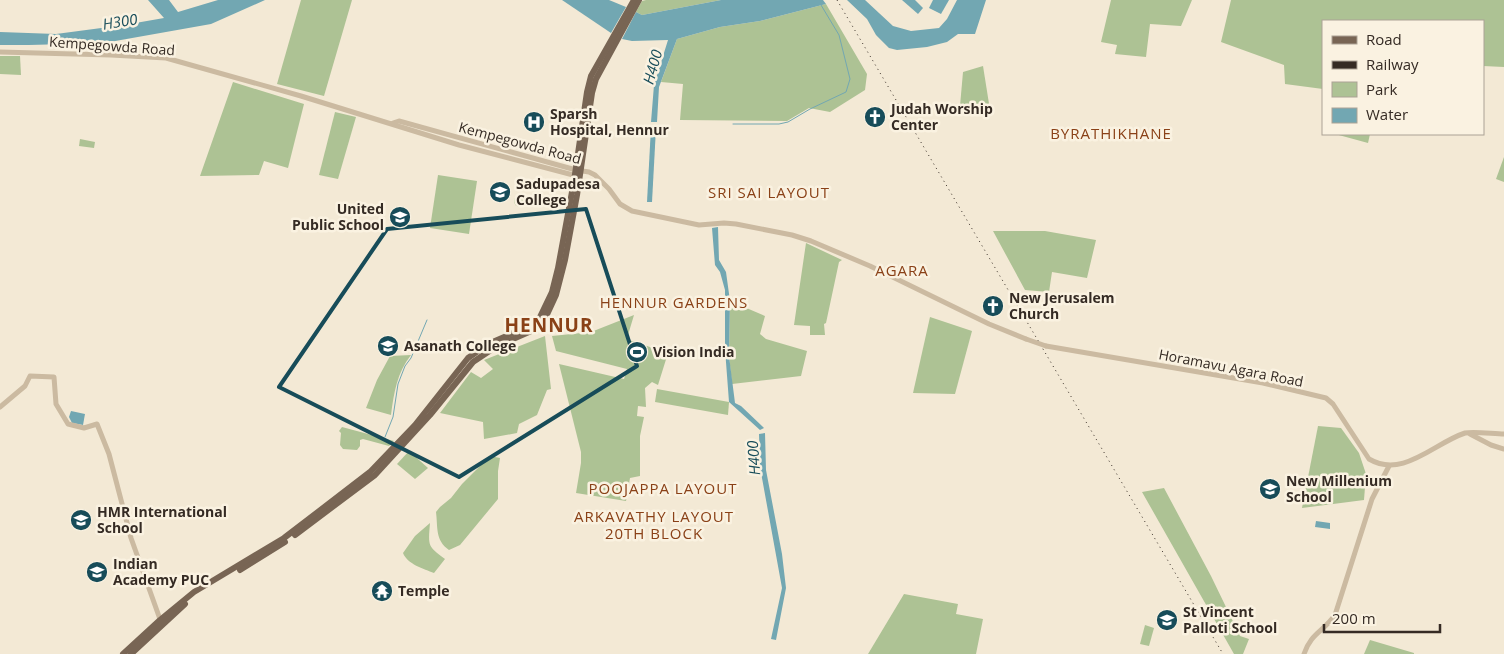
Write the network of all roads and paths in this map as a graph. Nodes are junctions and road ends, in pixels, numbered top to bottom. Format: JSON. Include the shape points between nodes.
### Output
{"nodes":[{"id":1,"x":634,"y":0,"type":"edge"},
{"id":2,"x":639,"y":0,"type":"edge"},
{"id":3,"x":632,"y":9,"type":"junction"},
{"id":4,"x":0,"y":52,"type":"edge"},
{"id":5,"x":578,"y":173,"type":"junction"},
{"id":6,"x":1026,"y":340,"type":"joint"},
{"id":7,"x":0,"y":407,"type":"edge"},
{"id":8,"x":1467,"y":432,"type":"junction"},
{"id":9,"x":1504,"y":434,"type":"edge"},
{"id":10,"x":1504,"y":449,"type":"edge"},
{"id":11,"x":1389,"y":466,"type":"junction"},
{"id":12,"x":240,"y":567,"type":"junction"},
{"id":13,"x":161,"y":622,"type":"junction"},
{"id":14,"x":149,"y":634,"type":"junction"},
{"id":15,"x":123,"y":654,"type":"edge"},
{"id":16,"x":131,"y":654,"type":"edge"},
{"id":17,"x":1304,"y":654,"type":"edge"}],
"edges":[{"from":1,"to":3,"type":"main road"},
{"from":2,"to":3,"type":"main road"},
{"from":3,"to":5,"type":"main road","via":[[596,79]]},
{"from":4,"to":5,"type":"street","name":"Kempegowda Road","via":[[166,58]]},
{"from":5,"to":6,"type":"street","name":"Kempegowda Road","via":[[589,172],[620,204],[632,211],[699,225],[724,223],[798,237],[852,258]]},
{"from":5,"to":12,"type":"main road","via":[[559,286],[550,310],[538,328],[497,346],[474,362],[375,475],[297,533]]},
{"from":6,"to":11,"type":"street","name":"Horamavu Agara Road","bridge":true,"via":[[1263,383],[1326,398],[1370,459],[1379,465]]},
{"from":7,"to":13,"type":"street","via":[[25,386],[30,376],[54,378],[56,404],[68,424],[84,428],[97,424],[109,454],[131,538]]},
{"from":8,"to":9,"type":"street"},
{"from":8,"to":10,"type":"street"},
{"from":8,"to":11,"type":"street","via":[[1413,459]]},
{"from":11,"to":17,"type":"street","via":[[1372,499],[1335,615],[1312,637]]},
{"from":12,"to":13,"type":"main road"},
{"from":12,"to":13,"type":"main road","via":[[194,592]]},
{"from":13,"to":14,"type":"main road"},
{"from":14,"to":15,"type":"main road"},
{"from":14,"to":16,"type":"main road"}]}
